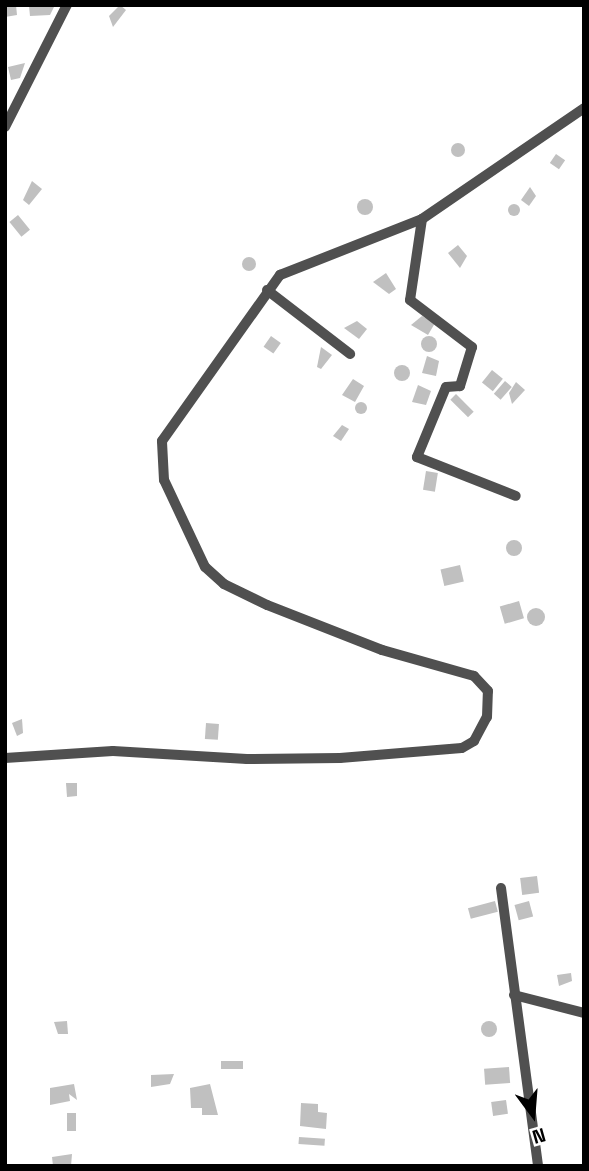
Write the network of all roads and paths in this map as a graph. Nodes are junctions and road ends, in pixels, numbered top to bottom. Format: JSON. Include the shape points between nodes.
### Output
{"nodes":[{"id":1,"x":67,"y":5,"type":"edge"},
{"id":2,"x":584,"y":107,"type":"edge"},
{"id":3,"x":578,"y":118,"type":"edge"},
{"id":4,"x":5,"y":127,"type":"edge"},
{"id":5,"x":422,"y":219,"type":"junction"},
{"id":6,"x":267,"y":290,"type":"junction"},
{"id":7,"x":350,"y":354,"type":"dead end"},
{"id":8,"x":516,"y":496,"type":"dead end"},
{"id":9,"x":5,"y":758,"type":"edge"},
{"id":10,"x":501,"y":888,"type":"dead end"},
{"id":11,"x":514,"y":995,"type":"junction"},
{"id":12,"x":584,"y":1013,"type":"edge"},
{"id":13,"x":538,"y":1166,"type":"edge"}],
"edges":[{"from":1,"to":4,"type":"street"},
{"from":2,"to":3,"type":"street"},
{"from":3,"to":5,"type":"street"},
{"from":5,"to":6,"type":"street","via":[[306,262],[280,275]]},
{"from":5,"to":8,"type":"street","via":[[410,300],[472,347],[460,386],[446,387],[417,457]]},
{"from":6,"to":7,"type":"street"},
{"from":6,"to":9,"type":"street","via":[[162,441],[163,480],[192,547],[224,584],[267,605],[382,650],[474,676],[488,691],[487,717],[474,741],[463,748],[340,758],[247,760],[113,751]]},
{"from":10,"to":11,"type":"street"},
{"from":11,"to":12,"type":"street"},
{"from":11,"to":13,"type":"street"}]}
